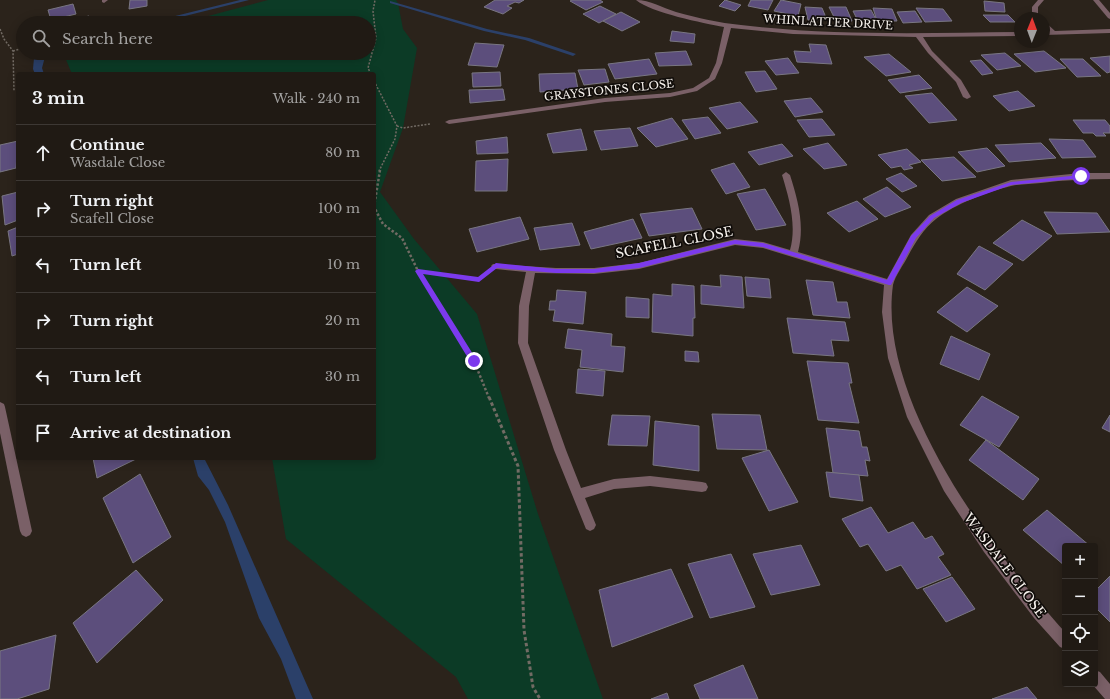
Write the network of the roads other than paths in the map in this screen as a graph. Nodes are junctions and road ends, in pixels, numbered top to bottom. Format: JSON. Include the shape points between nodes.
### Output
{"nodes":[{"id":1,"x":639,"y":0,"type":"edge"},
{"id":2,"x":1041,"y":0,"type":"edge"},
{"id":3,"x":1096,"y":0,"type":"edge"},
{"id":4,"x":1035,"y":12,"type":"edge"},
{"id":5,"x":1110,"y":17,"type":"edge"},
{"id":6,"x":728,"y":25,"type":"junction"},
{"id":7,"x":1050,"y":29,"type":"edge"},
{"id":8,"x":1110,"y":31,"type":"edge"},
{"id":9,"x":1050,"y":33,"type":"edge"},
{"id":10,"x":1054,"y":33,"type":"junction"},
{"id":11,"x":1014,"y":34,"type":"edge"},
{"id":12,"x":919,"y":36,"type":"junction"},
{"id":13,"x":967,"y":97,"type":"dead end"},
{"id":14,"x":449,"y":122,"type":"road end"},
{"id":15,"x":786,"y":175,"type":"dead end"},
{"id":16,"x":1110,"y":176,"type":"edge"},
{"id":17,"x":793,"y":254,"type":"junction"},
{"id":18,"x":496,"y":266,"type":"road end"},
{"id":19,"x":531,"y":269,"type":"junction"},
{"id":20,"x":889,"y":283,"type":"junction"},
{"id":21,"x":0,"y":407,"type":"edge"},
{"id":22,"x":702,"y":488,"type":"dead end"},
{"id":23,"x":578,"y":494,"type":"junction"},
{"id":24,"x":590,"y":524,"type":"dead end"},
{"id":25,"x":26,"y":531,"type":"dead end"},
{"id":26,"x":1062,"y":639,"type":"edge"},
{"id":27,"x":1098,"y":680,"type":"edge"},
{"id":28,"x":1110,"y":694,"type":"edge"}],
"edges":[{"from":1,"to":6,"type":"street","name":"WHINLATTER DRIVE","via":[[685,17]]},
{"from":2,"to":4,"type":"street","via":[[1035,7]]},
{"from":3,"to":5,"type":"street"},
{"from":6,"to":12,"type":"street","name":"WHINLATTER DRIVE","via":[[816,33]]},
{"from":6,"to":14,"type":"street","name":"GRAYSTONES CLOSE","via":[[719,63],[712,79],[695,90]]},
{"from":7,"to":10,"type":"street"},
{"from":8,"to":10,"type":"street"},
{"from":9,"to":10,"type":"street"},
{"from":11,"to":12,"type":"street","name":"WHINLATTER DRIVE"},
{"from":12,"to":13,"type":"street","via":[[930,52],[959,81]]},
{"from":15,"to":17,"type":"street","via":[[795,204],[796,243]]},
{"from":16,"to":20,"type":"street","name":"WASDALE CLOSE","via":[[1081,176],[1011,183],[959,202],[932,217],[914,237]]},
{"from":17,"to":19,"type":"street","name":"SCAFELL CLOSE","via":[[763,245],[735,242],[631,266],[594,271]]},
{"from":17,"to":20,"type":"street","name":"SCAFELL CLOSE"},
{"from":18,"to":19,"type":"street","name":"SCAFELL CLOSE"},
{"from":19,"to":23,"type":"street","via":[[524,306],[523,343]]},
{"from":20,"to":26,"type":"street","name":"WASDALE CLOSE","via":[[887,312],[893,358],[911,414],[948,487],[988,548]]},
{"from":21,"to":25,"type":"street"},
{"from":22,"to":23,"type":"street","via":[[650,481],[614,484]]},
{"from":23,"to":24,"type":"street"},
{"from":27,"to":28,"type":"street"}]}
